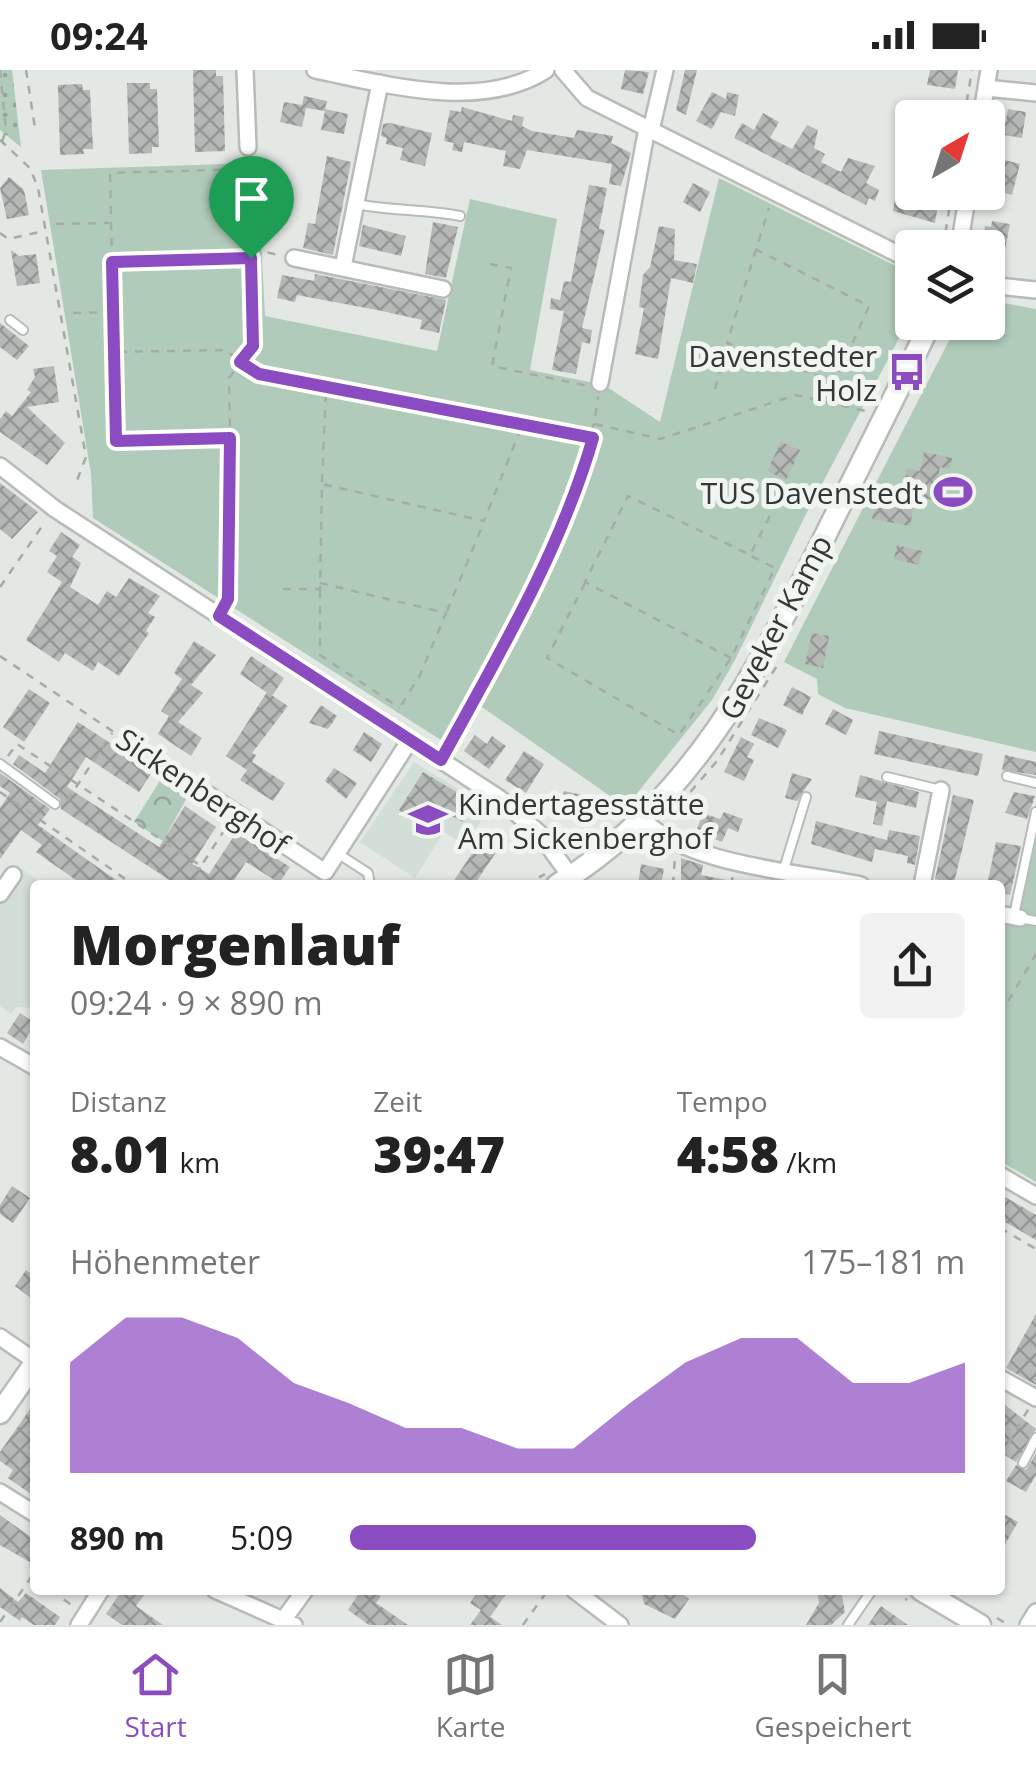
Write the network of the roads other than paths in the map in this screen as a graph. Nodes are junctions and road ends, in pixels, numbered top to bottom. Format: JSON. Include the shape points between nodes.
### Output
{"nodes":[{"id":1,"x":245,"y":70,"type":"edge"},
{"id":2,"x":315,"y":70,"type":"edge"},
{"id":3,"x":546,"y":70,"type":"edge"},
{"id":4,"x":563,"y":70,"type":"edge"},
{"id":5,"x":665,"y":70,"type":"edge"},
{"id":6,"x":989,"y":70,"type":"edge"},
{"id":7,"x":380,"y":83,"type":"junction"},
{"id":8,"x":986,"y":88,"type":"junction"},
{"id":9,"x":1036,"y":93,"type":"edge"},
{"id":10,"x":984,"y":100,"type":"edge"},
{"id":11,"x":649,"y":129,"type":"junction"},
{"id":12,"x":248,"y":146,"type":"road end"},
{"id":13,"x":356,"y":204,"type":"junction"},
{"id":14,"x":460,"y":216,"type":"dead end"},
{"id":15,"x":895,"y":252,"type":"edge"},
{"id":16,"x":294,"y":258,"type":"road end"},
{"id":17,"x":343,"y":267,"type":"junction"},
{"id":18,"x":1005,"y":287,"type":"edge"},
{"id":19,"x":443,"y":289,"type":"dead end"},
{"id":20,"x":1036,"y":290,"type":"edge"},
{"id":21,"x":10,"y":320,"type":"dead end"},
{"id":22,"x":24,"y":330,"type":"dead end"},
{"id":23,"x":922,"y":340,"type":"edge"},
{"id":24,"x":600,"y":383,"type":"dead end"},
{"id":25,"x":0,"y":466,"type":"edge"},
{"id":26,"x":410,"y":740,"type":"junction"},
{"id":27,"x":1,"y":765,"type":"edge"},
{"id":28,"x":1007,"y":776,"type":"dead end"},
{"id":29,"x":888,"y":777,"type":"dead end"},
{"id":30,"x":1036,"y":784,"type":"edge"},
{"id":31,"x":941,"y":790,"type":"joint"},
{"id":32,"x":209,"y":795,"type":"road end"},
{"id":33,"x":806,"y":797,"type":"dead end"},
{"id":34,"x":58,"y":806,"type":"road end"},
{"id":35,"x":1036,"y":812,"type":"edge"},
{"id":36,"x":642,"y":819,"type":"junction"},
{"id":37,"x":337,"y":854,"type":"junction"},
{"id":38,"x":784,"y":869,"type":"junction"},
{"id":39,"x":14,"y":876,"type":"dead end"},
{"id":40,"x":369,"y":880,"type":"edge"},
{"id":41,"x":563,"y":880,"type":"edge"},
{"id":42,"x":565,"y":880,"type":"edge"},
{"id":43,"x":837,"y":880,"type":"edge"},
{"id":44,"x":923,"y":880,"type":"edge"},
{"id":45,"x":0,"y":894,"type":"edge"},
{"id":46,"x":1018,"y":917,"type":"edge"},
{"id":47,"x":0,"y":1047,"type":"edge"},
{"id":48,"x":30,"y":1065,"type":"edge"},
{"id":49,"x":1005,"y":1178,"type":"edge"},
{"id":50,"x":1036,"y":1196,"type":"edge"},
{"id":51,"x":0,"y":1337,"type":"edge"},
{"id":52,"x":30,"y":1358,"type":"edge"},
{"id":53,"x":30,"y":1369,"type":"edge"},
{"id":54,"x":1005,"y":1381,"type":"edge"},
{"id":55,"x":1036,"y":1398,"type":"edge"},
{"id":56,"x":0,"y":1413,"type":"edge"},
{"id":57,"x":1036,"y":1438,"type":"edge"},
{"id":58,"x":1023,"y":1463,"type":"dead end"},
{"id":59,"x":0,"y":1492,"type":"edge"},
{"id":60,"x":30,"y":1511,"type":"edge"},
{"id":61,"x":99,"y":1595,"type":"edge"},
{"id":62,"x":226,"y":1595,"type":"edge"},
{"id":63,"x":302,"y":1595,"type":"edge"},
{"id":64,"x":579,"y":1595,"type":"edge"},
{"id":65,"x":869,"y":1595,"type":"edge"},
{"id":66,"x":929,"y":1595,"type":"edge"},
{"id":67,"x":1036,"y":1612,"type":"edge"},
{"id":68,"x":82,"y":1620,"type":"edge"},
{"id":69,"x":289,"y":1622,"type":"edge"},
{"id":70,"x":620,"y":1625,"type":"edge"},
{"id":71,"x":848,"y":1625,"type":"edge"},
{"id":72,"x":980,"y":1625,"type":"edge"},
{"id":73,"x":1028,"y":1625,"type":"edge"}],
"edges":[{"from":1,"to":12,"type":"street"},
{"from":2,"to":7,"type":"street"},
{"from":3,"to":7,"type":"street","via":[[494,90]]},
{"from":4,"to":11,"type":"street","via":[[587,98]]},
{"from":5,"to":11,"type":"street"},
{"from":6,"to":8,"type":"street"},
{"from":7,"to":13,"type":"street"},
{"from":8,"to":9,"type":"street"},
{"from":8,"to":10,"type":"street"},
{"from":11,"to":15,"type":"street"},
{"from":11,"to":24,"type":"street"},
{"from":13,"to":14,"type":"lane"},
{"from":13,"to":17,"type":"street"},
{"from":16,"to":17,"type":"street"},
{"from":17,"to":19,"type":"street"},
{"from":18,"to":20,"type":"street"},
{"from":21,"to":22,"type":"lane"},
{"from":23,"to":36,"type":"street","name":"Geveker Kamp","via":[[745,693]]},
{"from":25,"to":26,"type":"street","via":[[55,509]]},
{"from":26,"to":37,"type":"street"},
{"from":26,"to":41,"type":"street","via":[[522,816]]},
{"from":27,"to":34,"type":"lane"},
{"from":28,"to":30,"type":"lane"},
{"from":29,"to":31,"type":"lane"},
{"from":31,"to":44,"type":"street"},
{"from":32,"to":37,"type":"street","name":"Sickenberghof","via":[[325,872]]},
{"from":33,"to":38,"type":"lane"},
{"from":35,"to":46,"type":"lane"},
{"from":36,"to":38,"type":"street","via":[[678,844]]},
{"from":36,"to":42,"type":"street","name":"Geveker Kamp"},
{"from":37,"to":40,"type":"lane"},
{"from":38,"to":43,"type":"street"},
{"from":39,"to":45,"type":"street"},
{"from":47,"to":48,"type":"street"},
{"from":49,"to":50,"type":"street"},
{"from":51,"to":52,"type":"street"},
{"from":53,"to":56,"type":"street"},
{"from":54,"to":55,"type":"street"},
{"from":57,"to":58,"type":"lane"},
{"from":59,"to":60,"type":"street"},
{"from":61,"to":68,"type":"street"},
{"from":62,"to":69,"type":"street"},
{"from":63,"to":69,"type":"street"},
{"from":64,"to":70,"type":"street"},
{"from":65,"to":71,"type":"lane"},
{"from":66,"to":72,"type":"street"},
{"from":67,"to":73,"type":"street"}]}
